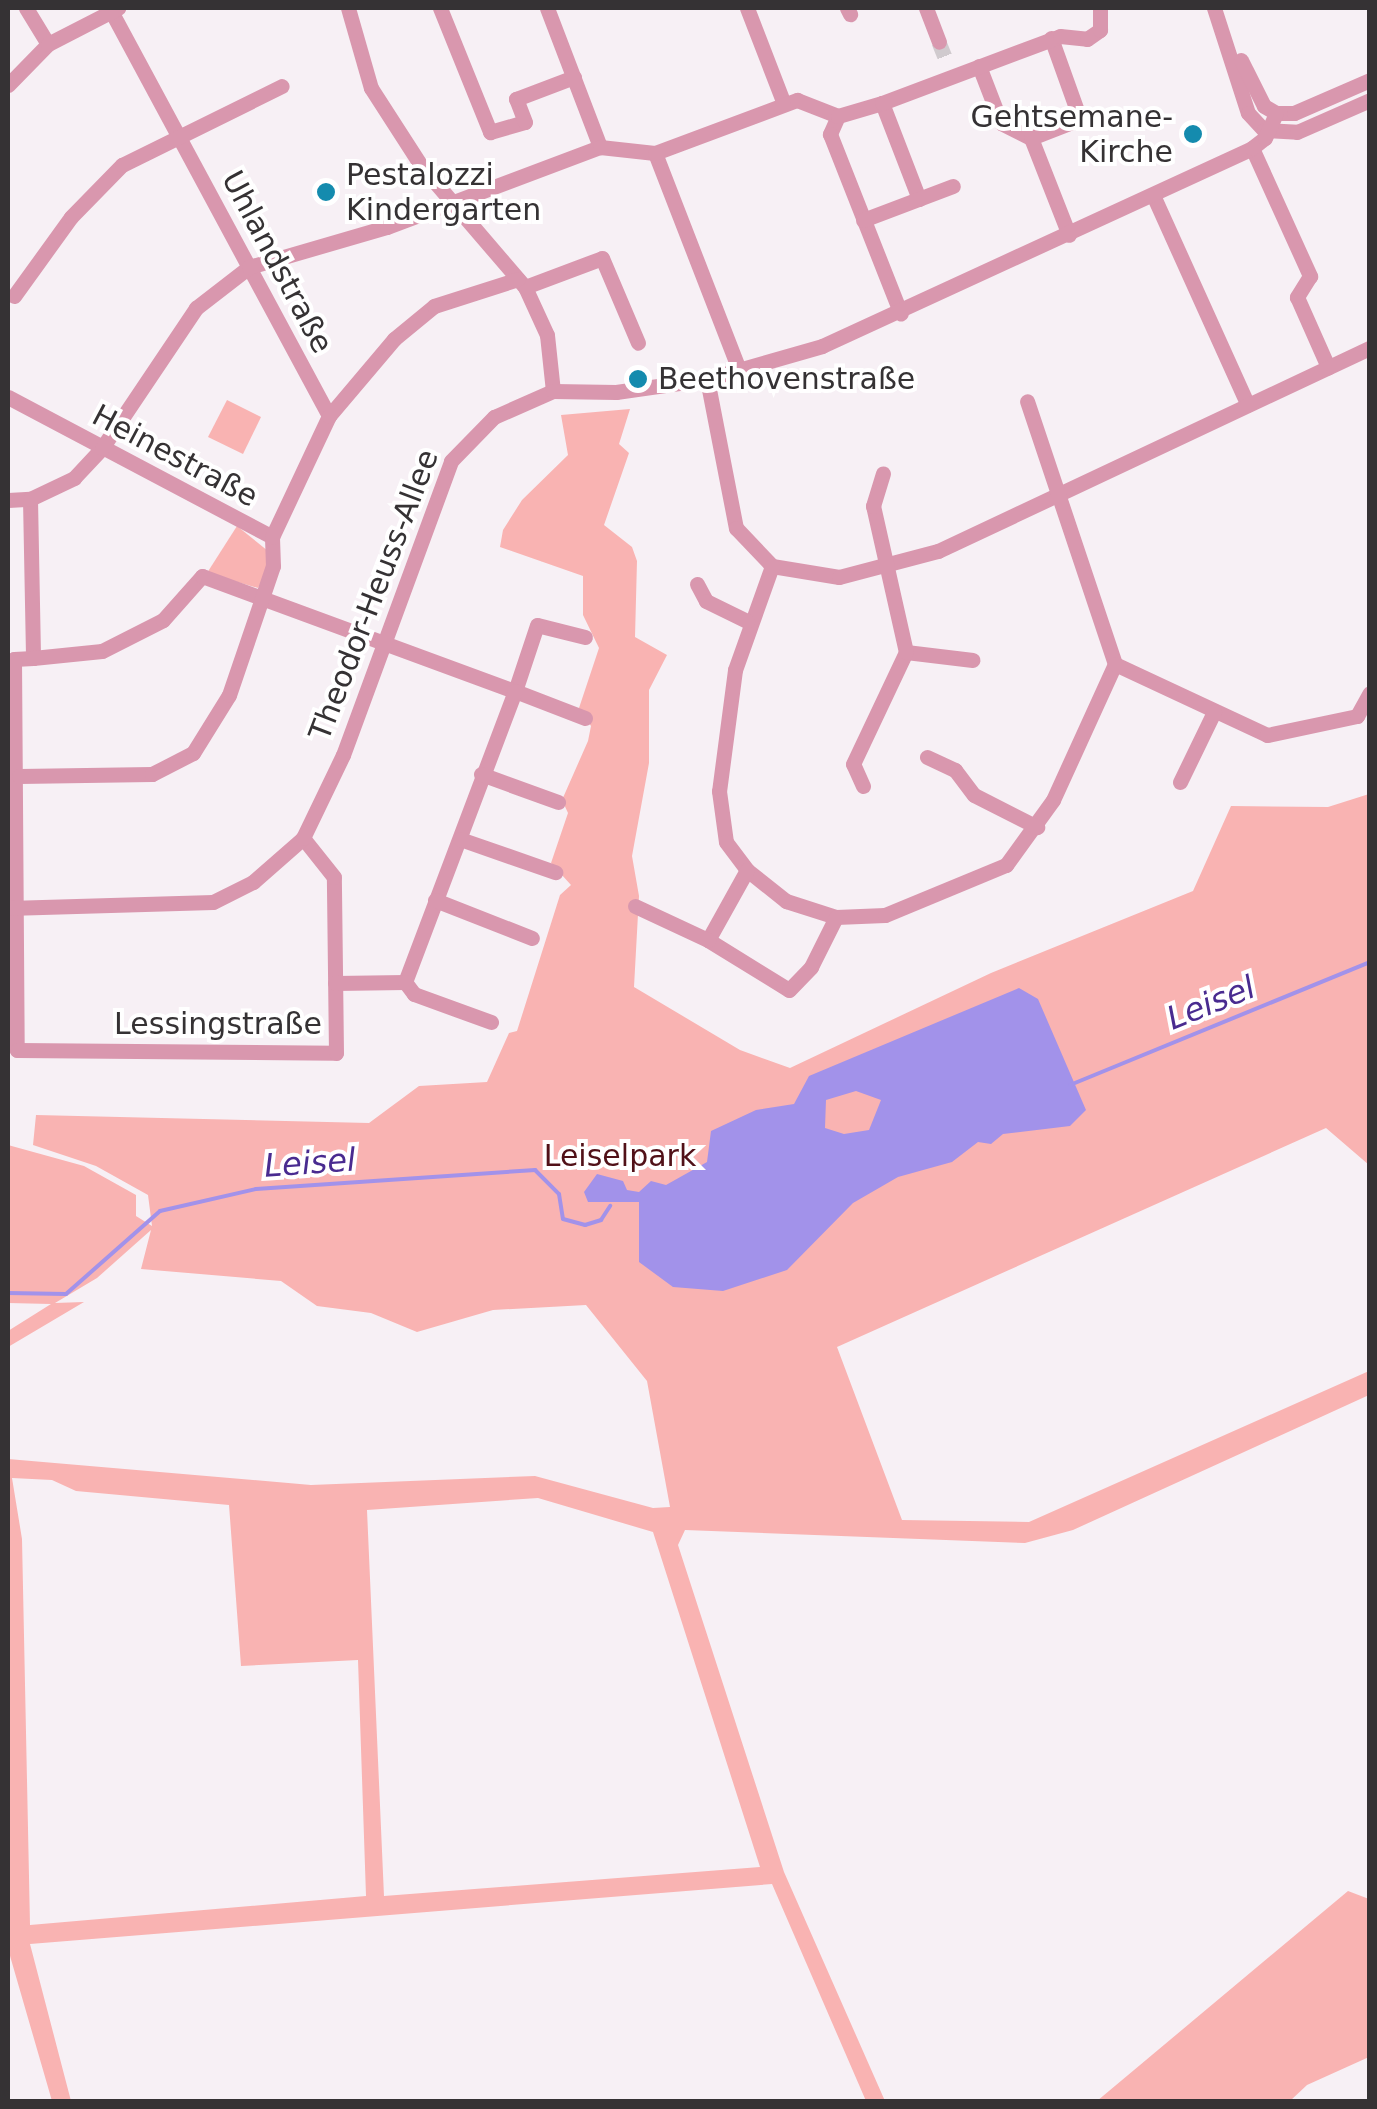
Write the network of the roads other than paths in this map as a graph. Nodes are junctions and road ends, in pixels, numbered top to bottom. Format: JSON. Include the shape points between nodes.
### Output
{"nodes":[{"id":1,"x":26,"y":8,"type":"edge"},
{"id":2,"x":348,"y":8,"type":"edge"},
{"id":3,"x":440,"y":8,"type":"edge"},
{"id":4,"x":547,"y":8,"type":"edge"},
{"id":5,"x":747,"y":8,"type":"edge"},
{"id":6,"x":926,"y":8,"type":"edge"},
{"id":7,"x":1100,"y":8,"type":"edge"},
{"id":8,"x":1214,"y":8,"type":"edge"},
{"id":9,"x":115,"y":9,"type":"edge"},
{"id":10,"x":1051,"y":38,"type":"junction"},
{"id":11,"x":939,"y":42,"type":"tunnel mouth"},
{"id":12,"x":48,"y":44,"type":"junction"},
{"id":13,"x":1228,"y":44,"type":"junction"},
{"id":14,"x":979,"y":66,"type":"junction"},
{"id":15,"x":574,"y":78,"type":"junction"},
{"id":16,"x":1370,"y":80,"type":"edge"},
{"id":17,"x":8,"y":85,"type":"edge"},
{"id":18,"x":282,"y":86,"type":"dead end"},
{"id":19,"x":1370,"y":100,"type":"edge"},
{"id":20,"x":882,"y":103,"type":"junction"},
{"id":21,"x":784,"y":104,"type":"junction"},
{"id":22,"x":1276,"y":113,"type":"junction"},
{"id":23,"x":838,"y":116,"type":"junction"},
{"id":24,"x":178,"y":132,"type":"junction"},
{"id":25,"x":1268,"y":132,"type":"junction"},
{"id":26,"x":1030,"y":138,"type":"junction"},
{"id":27,"x":600,"y":147,"type":"junction"},
{"id":28,"x":1252,"y":148,"type":"junction"},
{"id":29,"x":655,"y":153,"type":"junction"},
{"id":30,"x":952,"y":186,"type":"dead end"},
{"id":31,"x":1153,"y":195,"type":"junction"},
{"id":32,"x":918,"y":199,"type":"junction"},
{"id":33,"x":455,"y":200,"type":"junction"},
{"id":34,"x":863,"y":220,"type":"junction"},
{"id":35,"x":1069,"y":235,"type":"junction"},
{"id":36,"x":249,"y":267,"type":"junction"},
{"id":37,"x":521,"y":283,"type":"junction"},
{"id":38,"x":10,"y":298,"type":"edge"},
{"id":39,"x":900,"y":314,"type":"junction"},
{"id":40,"x":638,"y":343,"type":"dead end"},
{"id":41,"x":1370,"y":348,"type":"edge"},
{"id":42,"x":1328,"y":367,"type":"junction"},
{"id":43,"x":739,"y":370,"type":"junction"},
{"id":44,"x":707,"y":379,"type":"junction"},
{"id":45,"x":553,"y":391,"type":"junction"},
{"id":46,"x":8,"y":398,"type":"edge"},
{"id":47,"x":1027,"y":401,"type":"dead end"},
{"id":48,"x":1248,"y":404,"type":"junction"},
{"id":49,"x":329,"y":416,"type":"junction"},
{"id":50,"x":102,"y":448,"type":"junction"},
{"id":51,"x":883,"y":473,"type":"dead end"},
{"id":52,"x":1061,"y":495,"type":"junction"},
{"id":53,"x":30,"y":499,"type":"junction"},
{"id":54,"x":8,"y":500,"type":"edge"},
{"id":55,"x":272,"y":538,"type":"junction"},
{"id":56,"x":772,"y":566,"type":"junction"},
{"id":57,"x":884,"y":568,"type":"junction"},
{"id":58,"x":697,"y":584,"type":"dead end"},
{"id":59,"x":264,"y":596,"type":"junction"},
{"id":60,"x":747,"y":621,"type":"junction"},
{"id":61,"x":585,"y":637,"type":"dead end"},
{"id":62,"x":383,"y":641,"type":"junction"},
{"id":63,"x":906,"y":652,"type":"junction"},
{"id":64,"x":33,"y":658,"type":"junction"},
{"id":65,"x":973,"y":660,"type":"dead end"},
{"id":66,"x":1114,"y":664,"type":"junction"},
{"id":67,"x":515,"y":691,"type":"junction"},
{"id":68,"x":1370,"y":694,"type":"edge"},
{"id":69,"x":10,"y":699,"type":"edge"},
{"id":70,"x":1214,"y":712,"type":"junction"},
{"id":71,"x":585,"y":718,"type":"dead end"},
{"id":72,"x":927,"y":758,"type":"dead end"},
{"id":73,"x":481,"y":774,"type":"junction"},
{"id":74,"x":18,"y":776,"type":"junction"},
{"id":75,"x":1180,"y":782,"type":"dead end"},
{"id":76,"x":863,"y":786,"type":"dead end"},
{"id":77,"x":558,"y":802,"type":"dead end"},
{"id":78,"x":1038,"y":827,"type":"junction"},
{"id":79,"x":303,"y":838,"type":"junction"},
{"id":80,"x":460,"y":839,"type":"junction"},
{"id":81,"x":747,"y":870,"type":"junction"},
{"id":82,"x":556,"y":872,"type":"dead end"},
{"id":83,"x":435,"y":900,"type":"junction"},
{"id":84,"x":635,"y":906,"type":"dead end"},
{"id":85,"x":13,"y":908,"type":"edge"},
{"id":86,"x":836,"y":917,"type":"junction"},
{"id":87,"x":532,"y":938,"type":"dead end"},
{"id":88,"x":708,"y":940,"type":"junction"},
{"id":89,"x":335,"y":982,"type":"junction"},
{"id":90,"x":405,"y":982,"type":"junction"},
{"id":91,"x":491,"y":1022,"type":"dead end"},
{"id":92,"x":12,"y":1050,"type":"edge"}],
"edges":[{"from":1,"to":12,"type":"street"},
{"from":2,"to":33,"type":"street","via":[[372,88],[422,167]]},
{"from":3,"to":15,"type":"street","via":[[490,132],[525,122],[516,98]]},
{"from":4,"to":15,"type":"street"},
{"from":5,"to":21,"type":"street"},
{"from":6,"to":11,"type":"street"},
{"from":7,"to":10,"type":"street","via":[[1102,26],[1092,36]]},
{"from":8,"to":13,"type":"street"},
{"from":9,"to":12,"type":"street"},
{"from":9,"to":24,"type":"street","name":"Uhlandstraße"},
{"from":10,"to":14,"type":"street"},
{"from":10,"to":26,"type":"street","via":[[1080,118]]},
{"from":12,"to":17,"type":"street"},
{"from":13,"to":22,"type":"street","via":[[1264,106]]},
{"from":13,"to":25,"type":"street","via":[[1248,113]]},
{"from":14,"to":20,"type":"street","via":[[950,69]]},
{"from":14,"to":26,"type":"street","via":[[1002,123]]},
{"from":15,"to":27,"type":"street"},
{"from":16,"to":22,"type":"street","via":[[1294,113]]},
{"from":18,"to":24,"type":"street"},
{"from":19,"to":25,"type":"street","via":[[1297,132]]},
{"from":20,"to":23,"type":"street"},
{"from":20,"to":32,"type":"street"},
{"from":21,"to":23,"type":"street","via":[[798,100]]},
{"from":21,"to":29,"type":"street"},
{"from":22,"to":25,"type":"street","name":"Theodor-Heuss-Allee"},
{"from":23,"to":34,"type":"street","via":[[830,134]]},
{"from":24,"to":36,"type":"street","name":"Uhlandstraße"},
{"from":24,"to":38,"type":"street","via":[[122,165],[71,216]]},
{"from":25,"to":28,"type":"street","name":"Theodor-Heuss-Allee"},
{"from":26,"to":35,"type":"street"},
{"from":27,"to":29,"type":"street"},
{"from":27,"to":33,"type":"street"},
{"from":28,"to":31,"type":"street","name":"Theodor-Heuss-Allee"},
{"from":28,"to":42,"type":"street","via":[[1310,276],[1297,297]]},
{"from":29,"to":43,"type":"street"},
{"from":30,"to":32,"type":"street"},
{"from":31,"to":35,"type":"street","name":"Theodor-Heuss-Allee"},
{"from":31,"to":48,"type":"street"},
{"from":32,"to":34,"type":"street"},
{"from":33,"to":36,"type":"street"},
{"from":33,"to":37,"type":"street"},
{"from":34,"to":39,"type":"street"},
{"from":35,"to":39,"type":"street","name":"Theodor-Heuss-Allee"},
{"from":36,"to":49,"type":"street","name":"Uhlandstraße"},
{"from":36,"to":50,"type":"street","via":[[196,308]]},
{"from":37,"to":40,"type":"street","name":"Uhlandstraße","via":[[602,258]]},
{"from":37,"to":45,"type":"street","via":[[547,335]]},
{"from":37,"to":49,"type":"street","name":"Uhlandstraße","via":[[434,306],[394,339]]},
{"from":39,"to":43,"type":"street","name":"Theodor-Heuss-Allee"},
{"from":41,"to":42,"type":"street"},
{"from":42,"to":48,"type":"street"},
{"from":43,"to":44,"type":"street","name":"Theodor-Heuss-Allee"},
{"from":44,"to":45,"type":"street","name":"Theodor-Heuss-Allee","via":[[616,392]]},
{"from":44,"to":56,"type":"street","via":[[736,528]]},
{"from":45,"to":62,"type":"street","name":"Theodor-Heuss-Allee","via":[[494,417],[464,441]]},
{"from":46,"to":50,"type":"street","name":"Heinestraße"},
{"from":47,"to":52,"type":"street"},
{"from":48,"to":52,"type":"street"},
{"from":49,"to":55,"type":"street","name":"Uhlandstraße"},
{"from":50,"to":53,"type":"street","via":[[74,478]]},
{"from":50,"to":55,"type":"street","name":"Heinestraße"},
{"from":51,"to":57,"type":"street","via":[[873,506]]},
{"from":52,"to":57,"type":"street"},
{"from":52,"to":66,"type":"street"},
{"from":53,"to":54,"type":"street"},
{"from":53,"to":64,"type":"street"},
{"from":55,"to":59,"type":"street","name":"Heinestraße"},
{"from":56,"to":57,"type":"street","via":[[839,576]]},
{"from":56,"to":60,"type":"street"},
{"from":57,"to":63,"type":"street"},
{"from":58,"to":60,"type":"street","via":[[706,601]]},
{"from":59,"to":62,"type":"street"},
{"from":59,"to":64,"type":"street","via":[[202,576],[164,620],[102,651]]},
{"from":59,"to":74,"type":"street","name":"Heinestraße","via":[[229,696],[192,752],[152,774]]},
{"from":60,"to":81,"type":"street","via":[[720,791],[726,842]]},
{"from":61,"to":67,"type":"street","via":[[536,625]]},
{"from":62,"to":67,"type":"street"},
{"from":62,"to":79,"type":"street","name":"Theodor-Heuss-Allee","via":[[321,809]]},
{"from":63,"to":65,"type":"street"},
{"from":63,"to":76,"type":"street","via":[[853,764]]},
{"from":64,"to":69,"type":"street","name":"Lessingstraße","via":[[14,659]]},
{"from":66,"to":70,"type":"street"},
{"from":66,"to":78,"type":"street"},
{"from":67,"to":71,"type":"street"},
{"from":67,"to":73,"type":"street"},
{"from":68,"to":70,"type":"street","via":[[1357,716],[1267,736]]},
{"from":69,"to":74,"type":"street","name":"Lessingstraße"},
{"from":70,"to":75,"type":"street"},
{"from":72,"to":78,"type":"street","via":[[954,770],[974,795]]},
{"from":73,"to":77,"type":"street"},
{"from":73,"to":80,"type":"street"},
{"from":74,"to":85,"type":"street","name":"Lessingstraße"},
{"from":78,"to":86,"type":"street","via":[[1006,865],[934,900],[886,915]]},
{"from":79,"to":85,"type":"street","name":"Theodor-Heuss-Allee","via":[[253,882],[212,902]]},
{"from":79,"to":89,"type":"street","name":"Lessingstraße","via":[[334,876]]},
{"from":80,"to":82,"type":"street"},
{"from":80,"to":83,"type":"street"},
{"from":81,"to":86,"type":"street","via":[[786,901]]},
{"from":81,"to":88,"type":"street"},
{"from":83,"to":87,"type":"street"},
{"from":83,"to":90,"type":"street"},
{"from":84,"to":88,"type":"street"},
{"from":85,"to":92,"type":"street","name":"Lessingstraße"},
{"from":86,"to":88,"type":"street","via":[[812,967],[789,990]]},
{"from":89,"to":90,"type":"street"},
{"from":89,"to":92,"type":"street","name":"Lessingstraße","via":[[336,1054]]},
{"from":90,"to":91,"type":"street","via":[[414,994]]}]}
